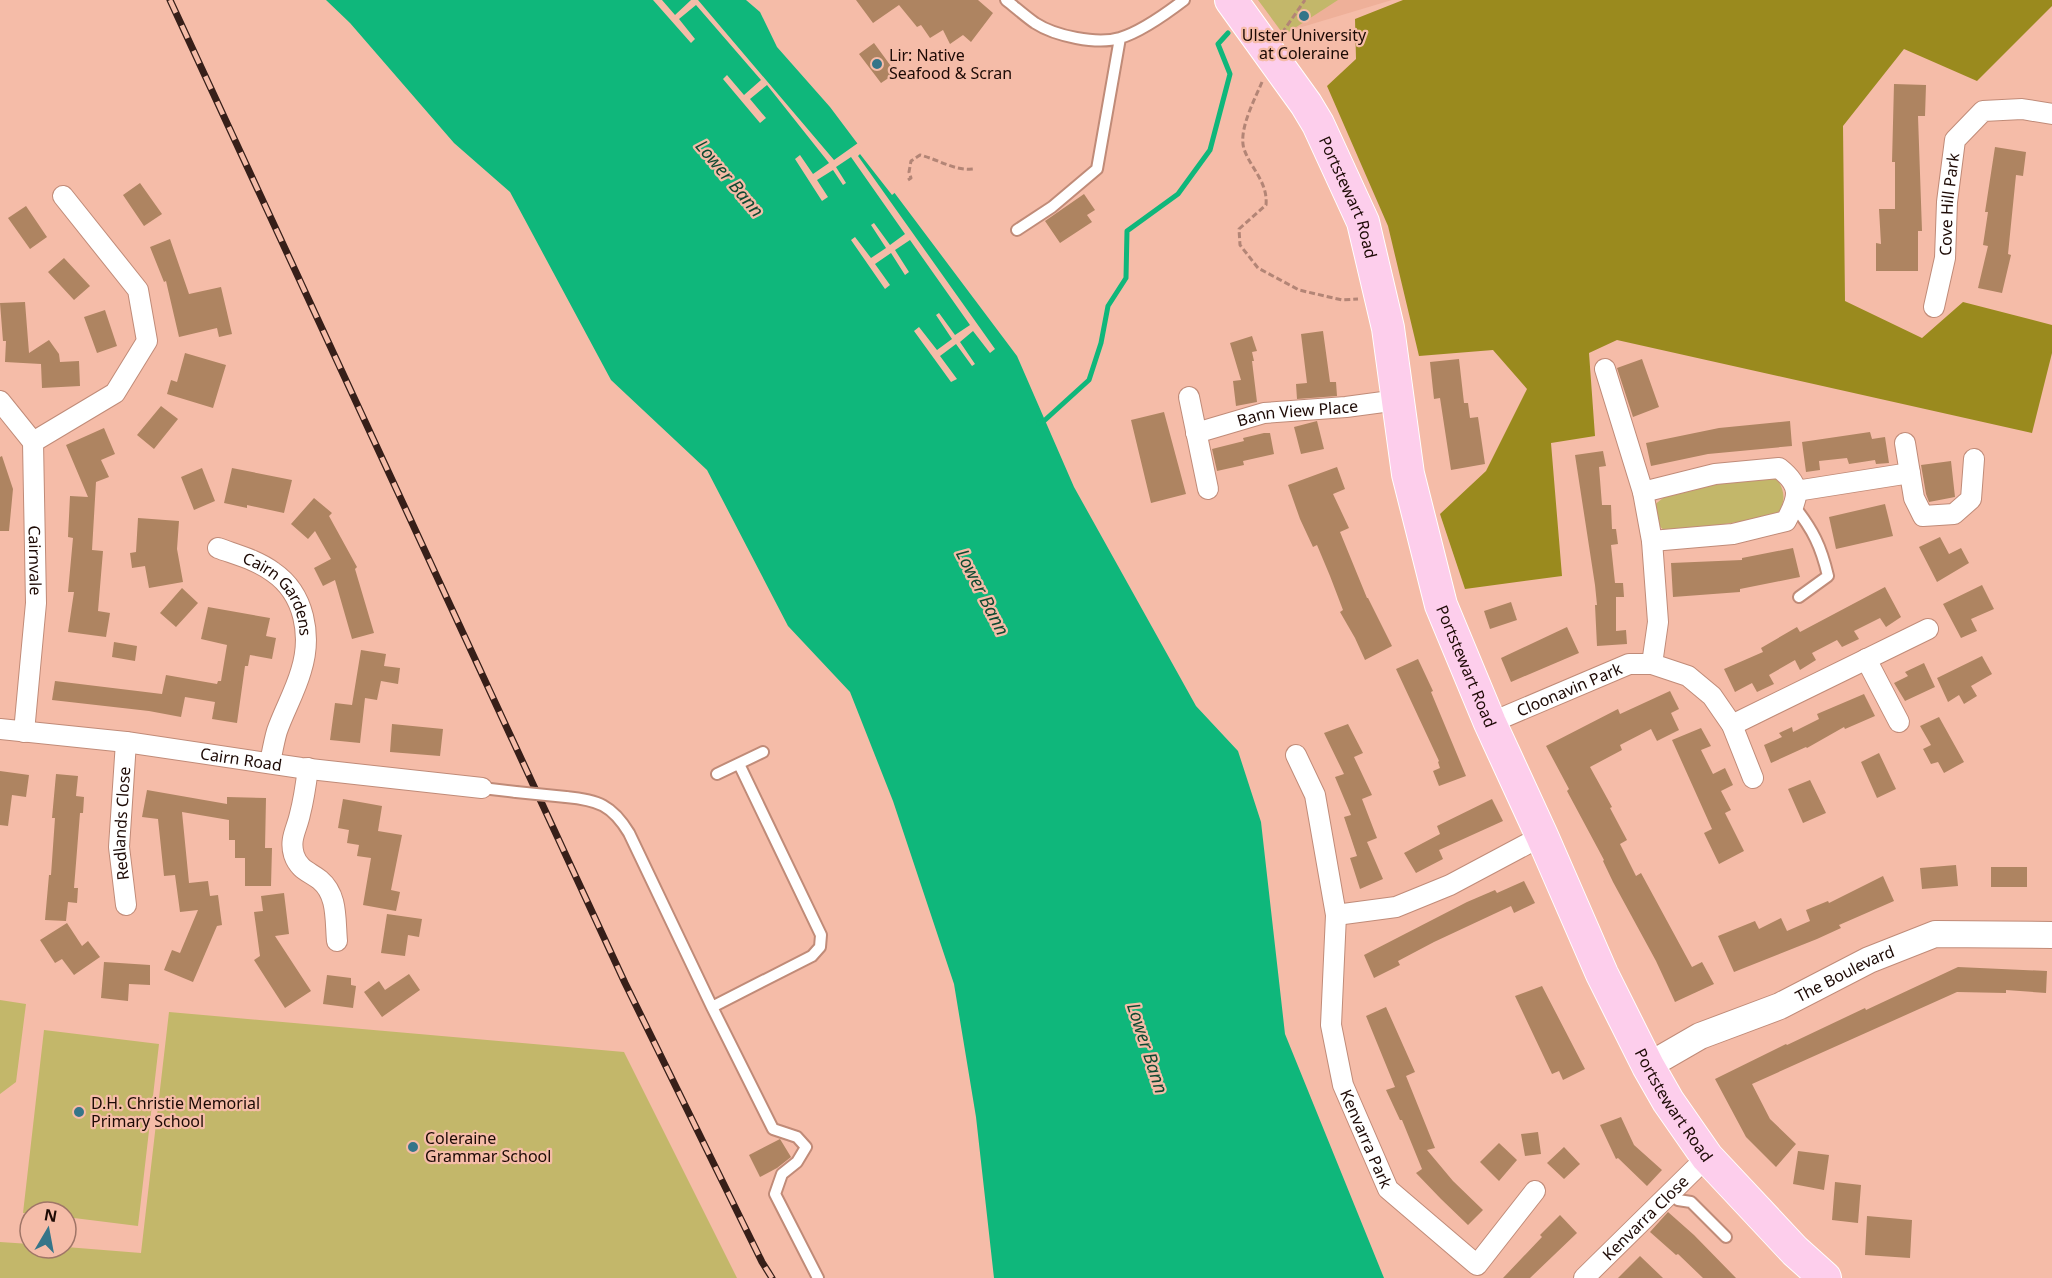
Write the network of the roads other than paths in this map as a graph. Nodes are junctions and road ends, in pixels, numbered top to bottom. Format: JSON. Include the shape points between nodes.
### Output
{"nodes":[{"id":1,"x":1006,"y":0,"type":"edge"},
{"id":2,"x":1184,"y":0,"type":"edge"},
{"id":3,"x":1231,"y":0,"type":"edge"},
{"id":4,"x":1120,"y":38,"type":"junction"},
{"id":5,"x":2052,"y":114,"type":"edge"},
{"id":6,"x":63,"y":196,"type":"dead end"},
{"id":7,"x":1017,"y":230,"type":"dead end"},
{"id":8,"x":1934,"y":307,"type":"dead end"},
{"id":9,"x":1605,"y":369,"type":"dead end"},
{"id":10,"x":1189,"y":397,"type":"dead end"},
{"id":11,"x":1398,"y":400,"type":"junction"},
{"id":12,"x":0,"y":401,"type":"edge"},
{"id":13,"x":1196,"y":433,"type":"junction"},
{"id":14,"x":33,"y":442,"type":"junction"},
{"id":15,"x":1905,"y":443,"type":"dead end"},
{"id":16,"x":1974,"y":459,"type":"dead end"},
{"id":17,"x":1910,"y":473,"type":"junction"},
{"id":18,"x":1208,"y":489,"type":"dead end"},
{"id":19,"x":1643,"y":492,"type":"junction"},
{"id":20,"x":1795,"y":499,"type":"junction"},
{"id":21,"x":1652,"y":541,"type":"junction"},
{"id":22,"x":218,"y":548,"type":"dead end"},
{"id":23,"x":1799,"y":597,"type":"dead end"},
{"id":24,"x":1928,"y":629,"type":"dead end"},
{"id":25,"x":1866,"y":659,"type":"junction"},
{"id":26,"x":1652,"y":664,"type":"junction"},
{"id":27,"x":1899,"y":722,"type":"dead end"},
{"id":28,"x":1490,"y":723,"type":"junction"},
{"id":29,"x":1732,"y":725,"type":"junction"},
{"id":30,"x":0,"y":729,"type":"edge"},
{"id":31,"x":24,"y":732,"type":"junction"},
{"id":32,"x":126,"y":742,"type":"junction"},
{"id":33,"x":763,"y":752,"type":"dead end"},
{"id":34,"x":1296,"y":755,"type":"dead end"},
{"id":35,"x":270,"y":763,"type":"junction"},
{"id":36,"x":739,"y":764,"type":"junction"},
{"id":37,"x":308,"y":768,"type":"junction"},
{"id":38,"x":717,"y":774,"type":"dead end"},
{"id":39,"x":1753,"y":778,"type":"dead end"},
{"id":40,"x":482,"y":788,"type":"joint"},
{"id":41,"x":1542,"y":836,"type":"junction"},
{"id":42,"x":126,"y":905,"type":"dead end"},
{"id":43,"x":1336,"y":915,"type":"junction"},
{"id":44,"x":2052,"y":935,"type":"edge"},
{"id":45,"x":337,"y":941,"type":"dead end"},
{"id":46,"x":712,"y":1007,"type":"junction"},
{"id":47,"x":1648,"y":1066,"type":"junction"},
{"id":48,"x":1707,"y":1157,"type":"junction"},
{"id":49,"x":1535,"y":1191,"type":"dead end"},
{"id":50,"x":1671,"y":1193,"type":"junction"},
{"id":51,"x":1726,"y":1237,"type":"dead end"},
{"id":52,"x":818,"y":1278,"type":"edge"},
{"id":53,"x":1584,"y":1278,"type":"edge"},
{"id":54,"x":1825,"y":1278,"type":"edge"}],
"edges":[{"from":1,"to":4,"type":"lane","via":[[1036,24],[1067,36]]},
{"from":2,"to":4,"type":"lane"},
{"from":3,"to":11,"type":"main road","name":"Portstewart Road","via":[[1318,124],[1363,222],[1388,328]]},
{"from":4,"to":7,"type":"lane","via":[[1097,169]]},
{"from":5,"to":8,"type":"street","name":"Cove Hill Park","via":[[2022,109],[1983,111],[1955,140],[1945,258]]},
{"from":6,"to":14,"type":"street","via":[[138,290],[147,341],[115,393]]},
{"from":9,"to":19,"type":"street"},
{"from":10,"to":13,"type":"street"},
{"from":11,"to":13,"type":"street","name":"Bann View Place","via":[[1264,413]]},
{"from":11,"to":28,"type":"main road","name":"Portstewart Road","via":[[1408,474],[1441,605]]},
{"from":12,"to":14,"type":"street"},
{"from":13,"to":18,"type":"street"},
{"from":14,"to":31,"type":"street","name":"Cairnvale","via":[[36,603]]},
{"from":15,"to":17,"type":"street"},
{"from":16,"to":17,"type":"street","via":[[1971,499],[1954,514],[1923,516],[1914,498]]},
{"from":17,"to":20,"type":"street"},
{"from":19,"to":20,"type":"street","via":[[1715,474],[1779,468],[1791,478]]},
{"from":19,"to":21,"type":"street"},
{"from":20,"to":21,"type":"street","via":[[1786,521],[1733,534]]},
{"from":20,"to":23,"type":"lane","via":[[1822,550],[1828,576]]},
{"from":21,"to":26,"type":"street","via":[[1658,622]]},
{"from":22,"to":35,"type":"street","name":"Cairn Gardens","via":[[275,572],[293,593],[305,618],[308,645],[276,733]]},
{"from":24,"to":25,"type":"street"},
{"from":25,"to":27,"type":"street"},
{"from":25,"to":29,"type":"street"},
{"from":26,"to":28,"type":"street","name":"Cloonavin Park","via":[[1629,664]]},
{"from":26,"to":29,"type":"street","name":"Cloonavin Park","via":[[1688,676],[1712,696]]},
{"from":28,"to":41,"type":"main road","name":"Portstewart Road"},
{"from":29,"to":39,"type":"street","name":"Cloonavin Park"},
{"from":30,"to":31,"type":"street","name":"Cairn Road"},
{"from":31,"to":32,"type":"street","name":"Cairn Road"},
{"from":32,"to":35,"type":"street","name":"Cairn Road"},
{"from":32,"to":42,"type":"street","name":"Redlands Close","via":[[119,847]]},
{"from":33,"to":36,"type":"lane"},
{"from":34,"to":43,"type":"street","name":"Kenvarra Park","via":[[1315,795]]},
{"from":35,"to":37,"type":"street","name":"Cairn Road"},
{"from":36,"to":38,"type":"lane"},
{"from":36,"to":46,"type":"lane","via":[[821,935],[820,947],[812,956]]},
{"from":37,"to":40,"type":"street","name":"Cairn Road"},
{"from":37,"to":45,"type":"street","via":[[300,816],[292,836],[294,856],[306,873],[328,889],[334,902]]},
{"from":40,"to":46,"type":"lane","bridge":true,"via":[[586,799],[619,816]]},
{"from":41,"to":43,"type":"street","via":[[1450,885],[1396,906]]},
{"from":41,"to":47,"type":"main road","name":"Portstewart Road","via":[[1602,974]]},
{"from":43,"to":49,"type":"street","name":"Kenvarra Park","via":[[1331,1025],[1343,1085],[1388,1189],[1477,1265]]},
{"from":44,"to":47,"type":"street","name":"The Boulevard","via":[[1935,934],[1869,960],[1780,1006],[1700,1036]]},
{"from":46,"to":52,"type":"lane","via":[[773,1129],[797,1137],[806,1148],[782,1174],[775,1194]]},
{"from":47,"to":48,"type":"main road","name":"Portstewart Road"},
{"from":48,"to":50,"type":"street","name":"Kenvarra Close"},
{"from":48,"to":54,"type":"main road","name":"Portstewart Road"},
{"from":50,"to":51,"type":"lane","via":[[1678,1200],[1691,1202]]},
{"from":50,"to":53,"type":"street","name":"Kenvarra Close"}]}
